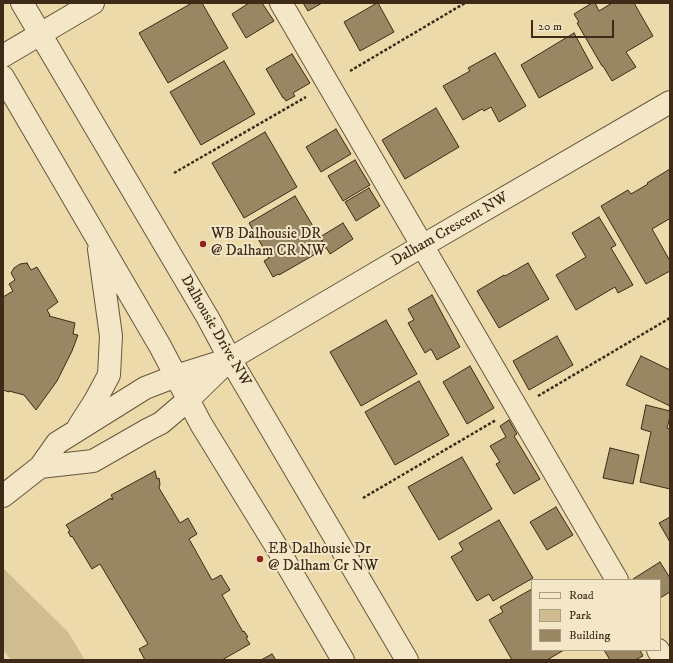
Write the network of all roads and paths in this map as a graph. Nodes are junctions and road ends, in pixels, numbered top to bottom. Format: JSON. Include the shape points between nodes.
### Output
{"nodes":[{"id":1,"x":22,"y":3,"type":"edge"},
{"id":2,"x":93,"y":3,"type":"edge"},
{"id":3,"x":281,"y":3,"type":"edge"},
{"id":4,"x":40,"y":34,"type":"junction"},
{"id":5,"x":3,"y":56,"type":"edge"},
{"id":6,"x":3,"y":77,"type":"edge"},
{"id":7,"x":670,"y":102,"type":"edge"},
{"id":8,"x":97,"y":238,"type":"junction"},
{"id":9,"x":422,"y":246,"type":"junction"},
{"id":10,"x":230,"y":359,"type":"junction"},
{"id":11,"x":176,"y":376,"type":"junction"},
{"id":12,"x":188,"y":400,"type":"junction"},
{"id":13,"x":75,"y":431,"type":"junction"},
{"id":14,"x":40,"y":467,"type":"junction"},
{"id":15,"x":3,"y":496,"type":"edge"},
{"id":16,"x":616,"y":579,"type":"edge"},
{"id":17,"x":659,"y":651,"type":"edge"},
{"id":18,"x":343,"y":660,"type":"edge"},
{"id":19,"x":407,"y":660,"type":"edge"},
{"id":20,"x":664,"y":660,"type":"edge"}],
"edges":[{"from":1,"to":4,"type":"street","name":"Dalhousie Drive NW"},
{"from":2,"to":4,"type":"street"},
{"from":3,"to":9,"type":"street"},
{"from":4,"to":5,"type":"street"},
{"from":4,"to":10,"type":"street","name":"Dalhousie Drive NW"},
{"from":6,"to":8,"type":"street"},
{"from":7,"to":9,"type":"street","name":"Dalham Crescent NW"},
{"from":8,"to":11,"type":"street"},
{"from":8,"to":13,"type":"street","via":[[111,336],[109,375]]},
{"from":9,"to":10,"type":"street","name":"Dalham Crescent NW"},
{"from":9,"to":16,"type":"street"},
{"from":10,"to":11,"type":"street"},
{"from":10,"to":12,"type":"street"},
{"from":10,"to":19,"type":"street","name":"Dalhousie Drive NW"},
{"from":11,"to":12,"type":"street"},
{"from":11,"to":13,"type":"street","via":[[145,388]]},
{"from":12,"to":14,"type":"street","via":[[161,423],[93,461]]},
{"from":12,"to":18,"type":"street"},
{"from":13,"to":14,"type":"street","via":[[57,443]]},
{"from":14,"to":15,"type":"street"},
{"from":17,"to":20,"type":"street"}]}
